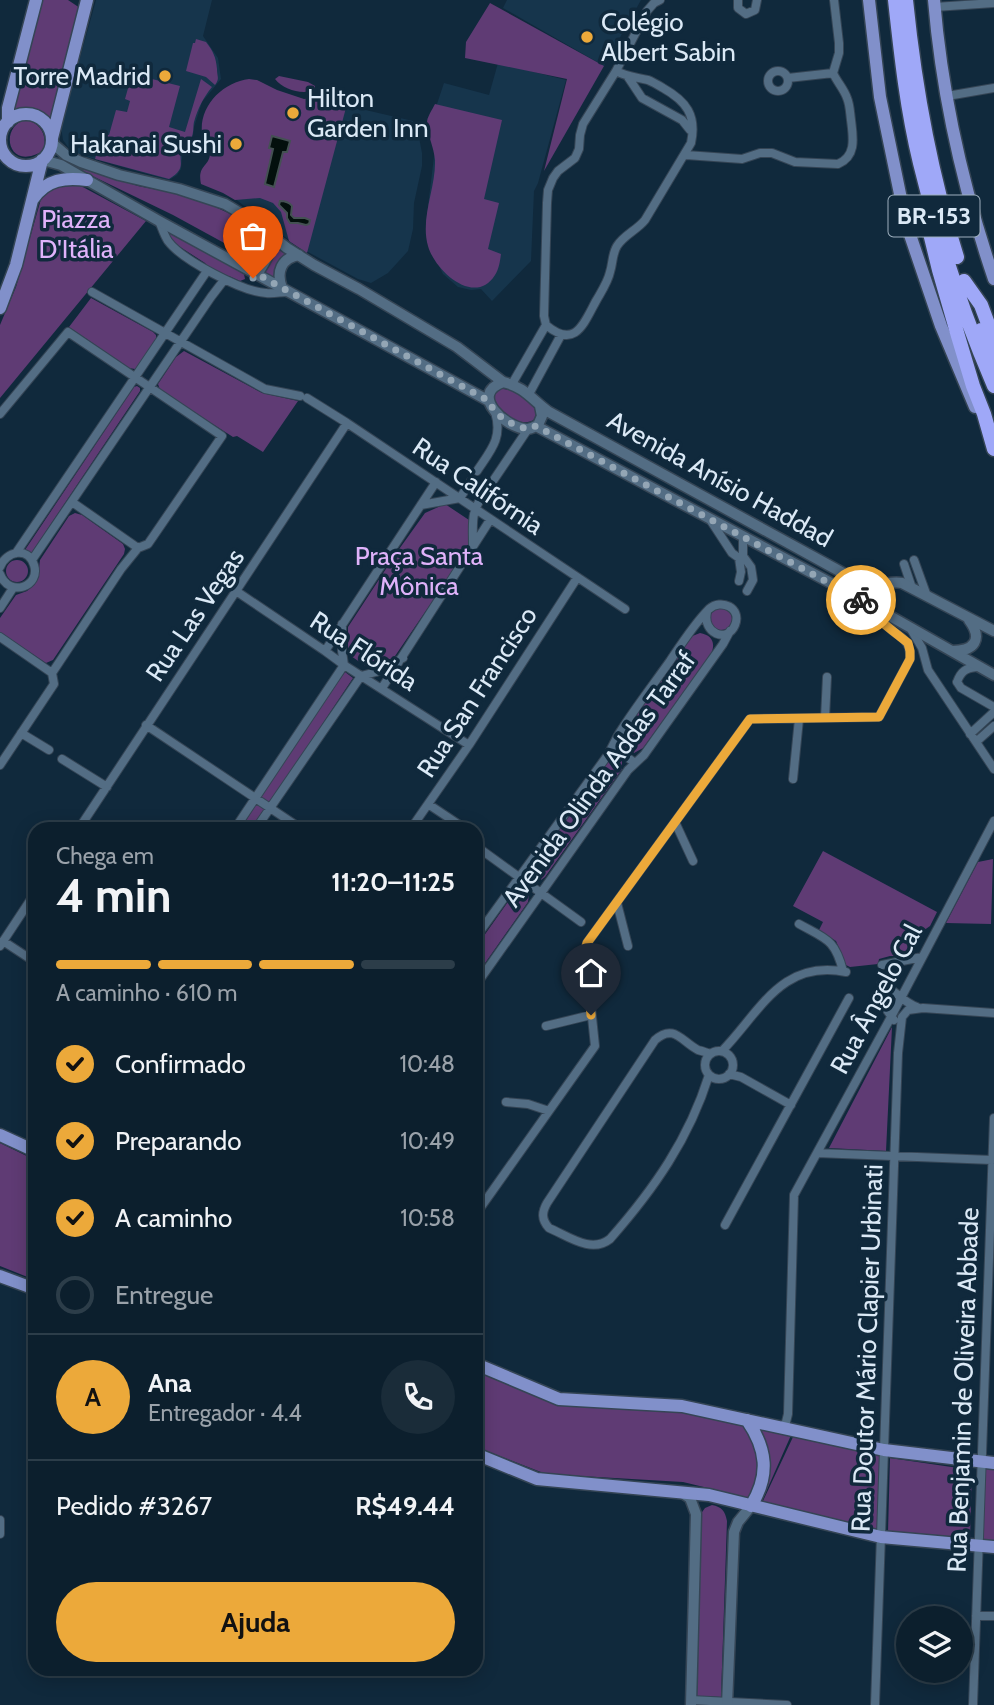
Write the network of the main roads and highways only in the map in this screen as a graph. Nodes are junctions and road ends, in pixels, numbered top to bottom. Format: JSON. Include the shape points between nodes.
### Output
{"nodes":[{"id":1,"x":36,"y":0,"type":"edge"},
{"id":2,"x":869,"y":0,"type":"edge"},
{"id":3,"x":895,"y":0,"type":"edge"},
{"id":4,"x":906,"y":0,"type":"edge"},
{"id":5,"x":85,"y":1,"type":"edge"},
{"id":6,"x":934,"y":4,"type":"edge"},
{"id":7,"x":908,"y":104,"type":"junction"},
{"id":8,"x":5,"y":123,"type":"edge"},
{"id":9,"x":52,"y":141,"type":"junction"},
{"id":10,"x":1,"y":142,"type":"edge"},
{"id":11,"x":43,"y":160,"type":"junction"},
{"id":12,"x":87,"y":180,"type":"junction"},
{"id":13,"x":32,"y":202,"type":"junction"},
{"id":14,"x":266,"y":232,"type":"junction"},
{"id":15,"x":299,"y":255,"type":"junction"},
{"id":16,"x":257,"y":274,"type":"junction"},
{"id":17,"x":994,"y":279,"type":"edge"},
{"id":18,"x":964,"y":281,"type":"junction"},
{"id":19,"x":285,"y":290,"type":"junction"},
{"id":20,"x":0,"y":308,"type":"edge"},
{"id":21,"x":994,"y":338,"type":"edge"},
{"id":22,"x":994,"y":361,"type":"edge"},
{"id":23,"x":507,"y":383,"type":"junction"},
{"id":24,"x":994,"y":386,"type":"edge"},
{"id":25,"x":540,"y":406,"type":"junction"},
{"id":26,"x":492,"y":407,"type":"junction"},
{"id":27,"x":532,"y":428,"type":"junction"},
{"id":28,"x":994,"y":449,"type":"edge"},
{"id":29,"x":880,"y":585,"type":"junction"},
{"id":30,"x":876,"y":609,"type":"junction"},
{"id":31,"x":967,"y":618,"type":"junction"},
{"id":32,"x":994,"y":631,"type":"edge"},
{"id":33,"x":971,"y":648,"type":"junction"},
{"id":34,"x":952,"y":652,"type":"junction"},
{"id":35,"x":963,"y":658,"type":"junction"},
{"id":36,"x":994,"y":675,"type":"edge"},
{"id":37,"x":0,"y":1135,"type":"edge"},
{"id":38,"x":28,"y":1148,"type":"edge"},
{"id":39,"x":0,"y":1276,"type":"edge"},
{"id":40,"x":28,"y":1286,"type":"edge"},
{"id":41,"x":483,"y":1367,"type":"edge"},
{"id":42,"x":747,"y":1420,"type":"junction"},
{"id":43,"x":483,"y":1457,"type":"edge"},
{"id":44,"x":988,"y":1462,"type":"edge"},
{"id":45,"x":674,"y":1492,"type":"junction"},
{"id":46,"x":751,"y":1506,"type":"junction"},
{"id":47,"x":994,"y":1547,"type":"edge"},
{"id":48,"x":691,"y":1703,"type":"edge"},
{"id":49,"x":727,"y":1704,"type":"edge"}],
"edges":[{"from":1,"to":8,"type":"main road"},
{"from":2,"to":28,"type":"main road","via":[[880,97],[906,223],[965,387]]},
{"from":3,"to":7,"type":"highway","number":"BR-153"},
{"from":4,"to":18,"type":"highway","number":"BR-153","via":[[923,125]]},
{"from":5,"to":9,"type":"main road"},
{"from":6,"to":17,"type":"main road","via":[[957,152]]},
{"from":7,"to":24,"type":"highway","number":"BR-153","via":[[933,215]]},
{"from":7,"to":28,"type":"highway","via":[[906,128],[939,270]]},
{"from":8,"to":9,"type":"main road","via":[[26,114],[38,117],[48,126]]},
{"from":8,"to":10,"type":"main road"},
{"from":9,"to":11,"type":"main road"},
{"from":9,"to":14,"type":"main road","name":"Avenida Anísio Haddad","via":[[81,162],[225,204]]},
{"from":10,"to":11,"type":"main road","via":[[6,156],[16,164],[29,166]]},
{"from":11,"to":12,"type":"main road","name":"Avenida Anísio Haddad"},
{"from":11,"to":13,"type":"main road"},
{"from":12,"to":13,"type":"main road","via":[[60,179],[47,184]]},
{"from":12,"to":16,"type":"main road","name":"Avenida Anísio Haddad"},
{"from":13,"to":20,"type":"main road"},
{"from":14,"to":15,"type":"main road","name":"Avenida Anísio Haddad"},
{"from":14,"to":16,"type":"main road","via":[[271,247]]},
{"from":15,"to":19,"type":"main road","via":[[281,266]]},
{"from":15,"to":23,"type":"main road","name":"Avenida Anísio Haddad","via":[[457,347]]},
{"from":16,"to":19,"type":"main road","name":"Avenida Anísio Haddad"},
{"from":18,"to":21,"type":"highway","via":[[981,305]]},
{"from":18,"to":22,"type":"highway","number":"BR-153"},
{"from":19,"to":26,"type":"main road","name":"Avenida Anísio Haddad"},
{"from":23,"to":25,"type":"main road","name":"Avenida Anísio Haddad","via":[[529,394]]},
{"from":23,"to":26,"type":"main road","via":[[492,387]]},
{"from":25,"to":27,"type":"main road","via":[[542,416]]},
{"from":25,"to":29,"type":"main road","name":"Avenida Anísio Haddad","via":[[843,573]]},
{"from":26,"to":27,"type":"main road","name":"Avenida Anísio Haddad","via":[[509,422]]},
{"from":27,"to":30,"type":"main road","name":"Avenida Anísio Haddad"},
{"from":29,"to":30,"type":"main road"},
{"from":29,"to":31,"type":"main road","name":"Avenida Anísio Haddad","via":[[897,582]]},
{"from":30,"to":34,"type":"main road","name":"Avenida Anísio Haddad"},
{"from":31,"to":32,"type":"main road","name":"Avenida Anísio Haddad"},
{"from":31,"to":33,"type":"main road","via":[[976,638]]},
{"from":33,"to":34,"type":"main road"},
{"from":33,"to":35,"type":"main road"},
{"from":34,"to":35,"type":"main road","name":"Avenida Anísio Haddad"},
{"from":35,"to":36,"type":"main road","name":"Avenida Anísio Haddad"},
{"from":37,"to":38,"type":"main road"},
{"from":39,"to":40,"type":"main road"},
{"from":41,"to":42,"type":"main road","via":[[559,1398],[682,1406]]},
{"from":42,"to":44,"type":"main road","via":[[884,1450]]},
{"from":42,"to":46,"type":"main road","via":[[758,1434],[765,1469]]},
{"from":43,"to":45,"type":"main road","via":[[537,1479]]},
{"from":45,"to":46,"type":"main road"},
{"from":45,"to":48,"type":"main road","via":[[690,1498],[696,1514]]},
{"from":46,"to":47,"type":"main road","via":[[881,1536]]},
{"from":46,"to":49,"type":"main road","via":[[734,1531]]}]}
